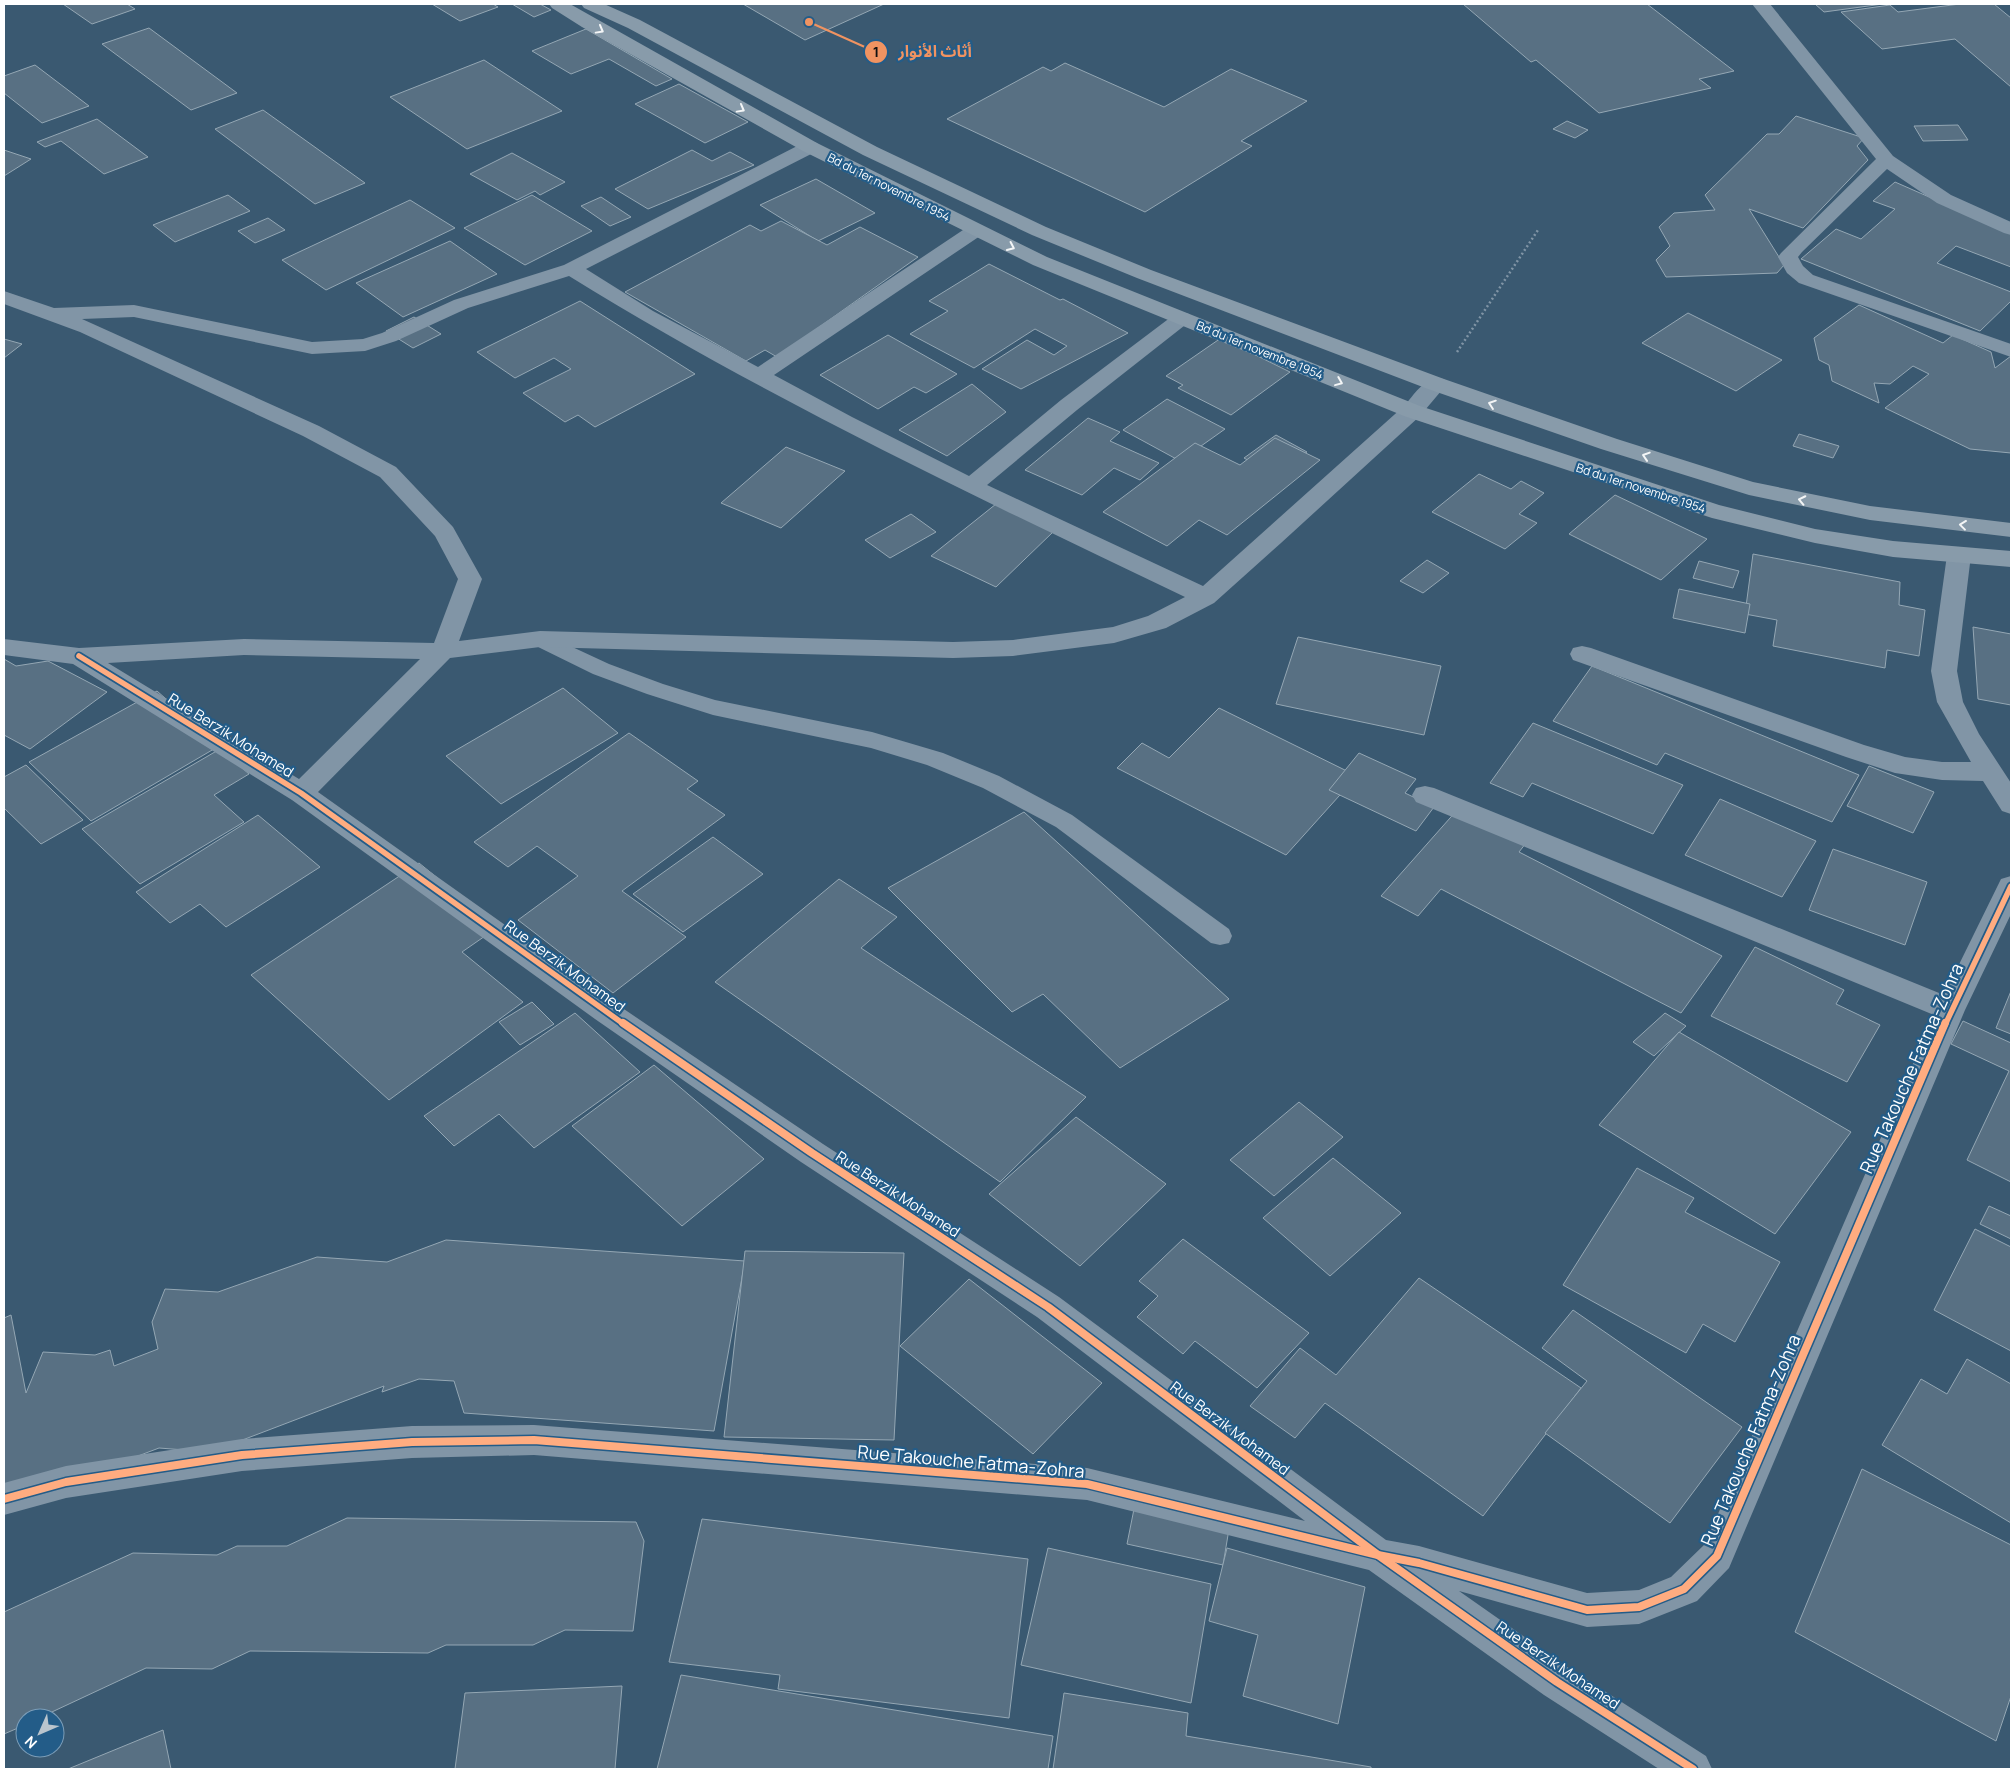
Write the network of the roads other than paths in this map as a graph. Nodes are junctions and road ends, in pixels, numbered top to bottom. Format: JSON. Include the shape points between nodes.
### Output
{"nodes":[{"id":1,"x":558,"y":4,"type":"edge"},
{"id":2,"x":590,"y":4,"type":"edge"},
{"id":3,"x":1761,"y":4,"type":"edge"},
{"id":4,"x":810,"y":147,"type":"junction"},
{"id":5,"x":1886,"y":160,"type":"junction"},
{"id":6,"x":976,"y":230,"type":"junction"},
{"id":7,"x":2011,"y":230,"type":"edge"},
{"id":8,"x":572,"y":269,"type":"junction"},
{"id":9,"x":4,"y":297,"type":"edge"},
{"id":10,"x":47,"y":313,"type":"junction"},
{"id":11,"x":1182,"y":318,"type":"junction"},
{"id":12,"x":2009,"y":348,"type":"edge"},
{"id":13,"x":759,"y":376,"type":"junction"},
{"id":14,"x":1436,"y":384,"type":"junction"},
{"id":15,"x":1412,"y":411,"type":"junction"},
{"id":16,"x":971,"y":486,"type":"junction"},
{"id":17,"x":2011,"y":530,"type":"edge"},
{"id":18,"x":1959,"y":555,"type":"junction"},
{"id":19,"x":2011,"y":559,"type":"edge"},
{"id":20,"x":1205,"y":597,"type":"junction"},
{"id":21,"x":540,"y":639,"type":"junction"},
{"id":22,"x":4,"y":646,"type":"edge"},
{"id":23,"x":443,"y":651,"type":"junction"},
{"id":24,"x":1582,"y":654,"type":"dead end"},
{"id":25,"x":79,"y":656,"type":"junction"},
{"id":26,"x":1992,"y":772,"type":"junction"},
{"id":27,"x":301,"y":793,"type":"junction"},
{"id":28,"x":1426,"y":795,"type":"dead end"},
{"id":29,"x":2011,"y":804,"type":"edge"},
{"id":30,"x":2011,"y":886,"type":"edge"},
{"id":31,"x":1220,"y":936,"type":"dead end"},
{"id":32,"x":1951,"y":1010,"type":"junction"},
{"id":33,"x":4,"y":1499,"type":"edge"},
{"id":34,"x":1378,"y":1555,"type":"junction"},
{"id":35,"x":1693,"y":1769,"type":"edge"}],
"edges":[{"from":1,"to":4,"type":"street","name":"Bd du 1er novembre 1954","one_way":true},
{"from":2,"to":14,"type":"street","via":[[634,24],[870,151],[1039,231]]},
{"from":3,"to":5,"type":"street"},
{"from":4,"to":6,"type":"street","name":"Bd du 1er novembre 1954"},
{"from":4,"to":8,"type":"street"},
{"from":5,"to":7,"type":"street","via":[[1944,199]]},
{"from":5,"to":12,"type":"street","via":[[1795,248],[1788,257],[1794,269],[1806,279]]},
{"from":6,"to":11,"type":"street","name":"Bd du 1er novembre 1954","one_way":true,"via":[[1040,261]]},
{"from":6,"to":13,"type":"street"},
{"from":8,"to":10,"type":"street","via":[[461,304],[365,345],[312,348],[134,311]]},
{"from":8,"to":13,"type":"street","via":[[646,315]]},
{"from":9,"to":10,"type":"street"},
{"from":10,"to":23,"type":"street","via":[[87,328],[311,431],[388,472],[445,532],[470,579]]},
{"from":11,"to":15,"type":"street","name":"Bd du 1er novembre 1954","one_way":true},
{"from":11,"to":16,"type":"street"},
{"from":13,"to":16,"type":"street"},
{"from":14,"to":15,"type":"street"},
{"from":17,"to":14,"type":"street","one_way":true,"via":[[1870,513],[1749,488],[1653,459]]},
{"from":15,"to":18,"type":"street","name":"Bd du 1er novembre 1954","via":[[1712,511],[1815,536],[1893,549]]},
{"from":15,"to":20,"type":"street"},
{"from":16,"to":20,"type":"street"},
{"from":18,"to":19,"type":"street","name":"Bd du 1er novembre 1954"},
{"from":18,"to":26,"type":"street","via":[[1944,670],[1950,702]]},
{"from":20,"to":21,"type":"street","via":[[1157,622],[1114,635],[1013,648],[953,650]]},
{"from":21,"to":23,"type":"street"},
{"from":21,"to":31,"type":"lane","via":[[601,669],[713,707],[872,740],[935,759],[991,782],[1064,821]]},
{"from":22,"to":25,"type":"street"},
{"from":23,"to":25,"type":"street","via":[[244,647]]},
{"from":23,"to":27,"type":"street"},
{"from":24,"to":26,"type":"street","via":[[1904,766]]},
{"from":25,"to":27,"type":"street","name":"Rue Berzik Mohamed"},
{"from":26,"to":29,"type":"street"},
{"from":27,"to":34,"type":"street","name":"Rue Berzik Mohamed","via":[[606,1011],[812,1153],[1048,1308]]},
{"from":28,"to":32,"type":"street"},
{"from":30,"to":32,"type":"street","name":"Rue Takouche Fatma-Zohra"},
{"from":32,"to":34,"type":"street","name":"Rue Takouche Fatma-Zohra","via":[[1717,1556],[1684,1589],[1639,1607],[1587,1610]]},
{"from":33,"to":34,"type":"street","name":"Rue Takouche Fatma-Zohra","via":[[66,1482],[242,1455],[412,1442],[534,1440],[1087,1484]]},
{"from":34,"to":35,"type":"street","name":"Rue Berzik Mohamed","via":[[1558,1682]]}]}
